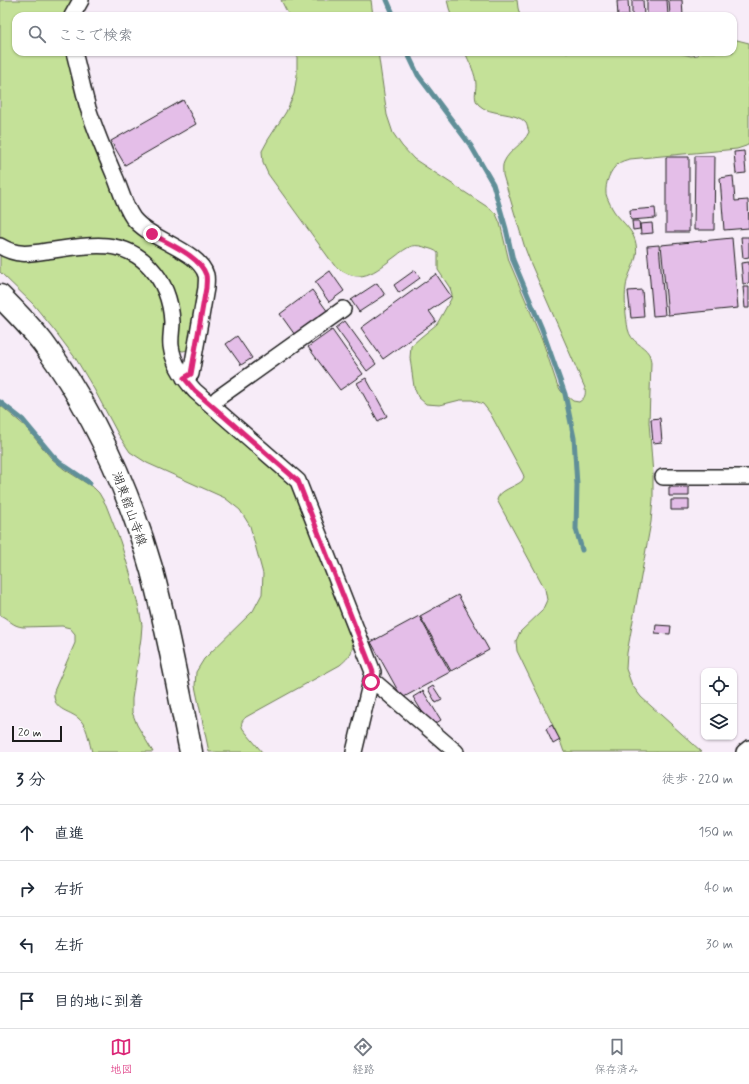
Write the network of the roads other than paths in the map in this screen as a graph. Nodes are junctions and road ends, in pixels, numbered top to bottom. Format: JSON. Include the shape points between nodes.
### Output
{"nodes":[{"id":1,"x":81,"y":0,"type":"edge"},
{"id":2,"x":74,"y":12,"type":"edge"},
{"id":3,"x":75,"y":56,"type":"edge"},
{"id":4,"x":0,"y":246,"type":"edge"},
{"id":5,"x":0,"y":296,"type":"edge"},
{"id":6,"x":343,"y":309,"type":"dead end"},
{"id":7,"x":184,"y":378,"type":"junction"},
{"id":8,"x":212,"y":406,"type":"junction"},
{"id":9,"x":663,"y":477,"type":"dead end"},
{"id":10,"x":749,"y":477,"type":"edge"},
{"id":11,"x":371,"y":682,"type":"junction"},
{"id":12,"x":749,"y":748,"type":"edge"},
{"id":13,"x":191,"y":752,"type":"edge"},
{"id":14,"x":354,"y":752,"type":"edge"},
{"id":15,"x":456,"y":752,"type":"edge"},
{"id":16,"x":744,"y":752,"type":"edge"}],
"edges":[{"from":1,"to":2,"type":"street"},
{"from":3,"to":7,"type":"street","via":[[96,132],[132,217],[141,227],[193,257],[201,265],[206,276],[191,374]]},
{"from":4,"to":7,"type":"street","via":[[23,254],[106,245],[122,249],[149,265],[159,278],[171,307],[171,347]]},
{"from":5,"to":13,"type":"main road","name":"湖東舘山寺線","via":[[20,316],[62,369],[97,431],[119,480],[138,527],[161,607]]},
{"from":6,"to":8,"type":"street","via":[[218,398]]},
{"from":7,"to":8,"type":"street"},
{"from":8,"to":11,"type":"street","via":[[298,481],[373,672]]},
{"from":9,"to":10,"type":"street"},
{"from":11,"to":14,"type":"street"},
{"from":11,"to":15,"type":"street","via":[[377,684]]},
{"from":12,"to":16,"type":"street"}]}
